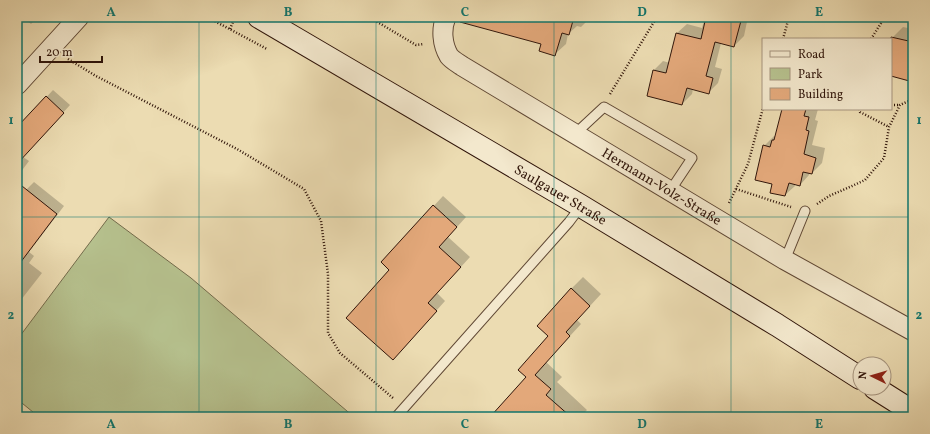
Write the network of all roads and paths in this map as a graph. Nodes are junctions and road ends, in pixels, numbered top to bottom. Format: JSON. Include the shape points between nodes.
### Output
{"nodes":[{"id":1,"x":79,"y":17,"type":"edge"},
{"id":2,"x":235,"y":17,"type":"edge"},
{"id":3,"x":259,"y":17,"type":"edge"},
{"id":4,"x":369,"y":17,"type":"edge"},
{"id":5,"x":446,"y":17,"type":"edge"},
{"id":6,"x":657,"y":17,"type":"edge"},
{"id":7,"x":789,"y":17,"type":"edge"},
{"id":8,"x":885,"y":17,"type":"edge"},
{"id":9,"x":230,"y":29,"type":"dead end"},
{"id":10,"x":783,"y":38,"type":"edge"},
{"id":11,"x":872,"y":38,"type":"edge"},
{"id":12,"x":443,"y":40,"type":"junction"},
{"id":13,"x":51,"y":48,"type":"junction"},
{"id":14,"x":17,"y":85,"type":"edge"},
{"id":15,"x":913,"y":99,"type":"edge"},
{"id":16,"x":892,"y":105,"type":"edge"},
{"id":17,"x":900,"y":105,"type":"junction"},
{"id":18,"x":604,"y":107,"type":"junction"},
{"id":19,"x":762,"y":110,"type":"edge"},
{"id":20,"x":859,"y":110,"type":"edge"},
{"id":21,"x":889,"y":127,"type":"junction"},
{"id":22,"x":575,"y":134,"type":"junction"},
{"id":23,"x":736,"y":189,"type":"junction"},
{"id":24,"x":670,"y":191,"type":"junction"},
{"id":25,"x":581,"y":206,"type":"junction"},
{"id":26,"x":805,"y":211,"type":"junction"},
{"id":27,"x":720,"y":221,"type":"junction"},
{"id":28,"x":785,"y":260,"type":"junction"},
{"id":29,"x":913,"y":331,"type":"edge"},
{"id":30,"x":852,"y":373,"type":"edge"},
{"id":31,"x":888,"y":396,"type":"edge"},
{"id":32,"x":404,"y":408,"type":"junction"},
{"id":33,"x":913,"y":412,"type":"edge"},
{"id":34,"x":396,"y":417,"type":"edge"}],
"edges":[{"from":1,"to":13,"type":"street"},
{"from":2,"to":9,"type":"path"},
{"from":3,"to":25,"type":"main road","name":"Saulgauer Straße"},
{"from":4,"to":12,"type":"path","via":[[416,45]]},
{"from":5,"to":12,"type":"street"},
{"from":6,"to":18,"type":"path","via":[[614,86]]},
{"from":7,"to":10,"type":"path"},
{"from":8,"to":11,"type":"path"},
{"from":12,"to":22,"type":"street","name":"Hermann-Volz-Straße","via":[[449,56],[462,66]]},
{"from":13,"to":14,"type":"street"},
{"from":13,"to":32,"type":"path","via":[[96,76],[237,149],[304,189],[320,221],[328,274],[328,333],[340,352]]},
{"from":15,"to":17,"type":"path"},
{"from":16,"to":17,"type":"path"},
{"from":17,"to":21,"type":"path"},
{"from":18,"to":22,"type":"lane"},
{"from":18,"to":24,"type":"lane","via":[[692,158]]},
{"from":19,"to":23,"type":"path","via":[[748,164]]},
{"from":20,"to":21,"type":"path"},
{"from":21,"to":26,"type":"path","via":[[884,158],[865,180],[829,196]]},
{"from":22,"to":24,"type":"street","name":"Hermann-Volz-Straße"},
{"from":23,"to":26,"type":"path"},
{"from":23,"to":27,"type":"path"},
{"from":24,"to":27,"type":"street","name":"Hermann-Volz-Straße"},
{"from":25,"to":30,"type":"main road","name":"Saulgauer Straße"},
{"from":25,"to":32,"type":"lane"},
{"from":26,"to":28,"type":"lane"},
{"from":27,"to":28,"type":"street","name":"Hermann-Volz-Straße"},
{"from":28,"to":29,"type":"street","name":"Hermann-Volz-Straße"},
{"from":31,"to":33,"type":"main road"},
{"from":32,"to":34,"type":"lane"}]}
